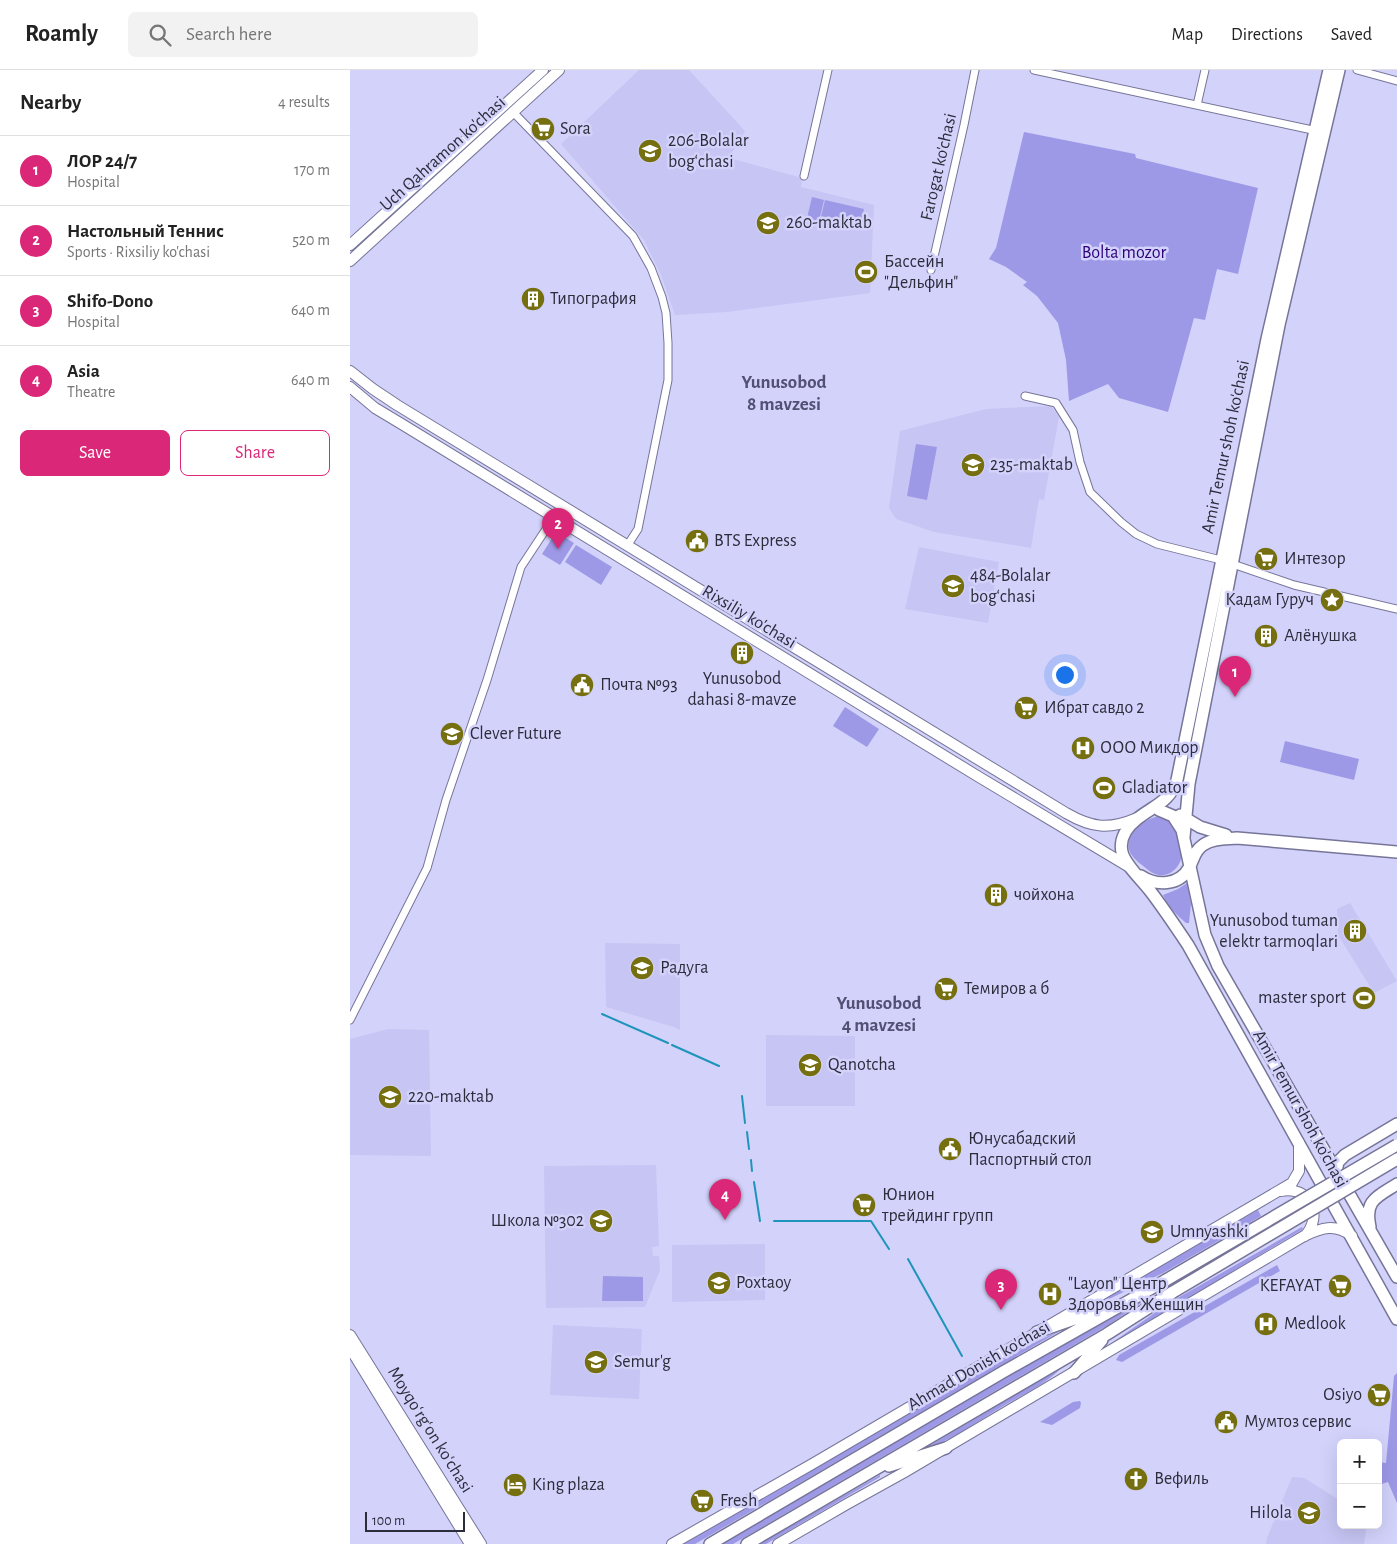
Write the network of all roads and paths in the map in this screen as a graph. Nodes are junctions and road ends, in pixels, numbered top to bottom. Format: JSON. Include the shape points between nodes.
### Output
{"nodes":[{"id":1,"x":543,"y":70,"type":"edge"},
{"id":2,"x":559,"y":70,"type":"edge"},
{"id":3,"x":828,"y":70,"type":"edge"},
{"id":4,"x":966,"y":70,"type":"edge"},
{"id":5,"x":1034,"y":70,"type":"edge"},
{"id":6,"x":1206,"y":70,"type":"edge"},
{"id":7,"x":1329,"y":70,"type":"edge"},
{"id":8,"x":1339,"y":70,"type":"edge"},
{"id":9,"x":1357,"y":70,"type":"edge"},
{"id":10,"x":974,"y":71,"type":"edge"},
{"id":11,"x":1397,"y":80,"type":"edge"},
{"id":12,"x":1197,"y":105,"type":"junction"},
{"id":13,"x":513,"y":112,"type":"junction"},
{"id":14,"x":1320,"y":131,"type":"junction"},
{"id":15,"x":439,"y":164,"type":"junction"},
{"id":16,"x":446,"y":173,"type":"junction"},
{"id":17,"x":804,"y":176,"type":"dead end"},
{"id":18,"x":350,"y":245,"type":"edge"},
{"id":19,"x":350,"y":261,"type":"edge"},
{"id":20,"x":931,"y":270,"type":"dead end"},
{"id":21,"x":350,"y":371,"type":"edge"},
{"id":22,"x":350,"y":388,"type":"edge"},
{"id":23,"x":1025,"y":396,"type":"dead end"},
{"id":24,"x":393,"y":402,"type":"junction"},
{"id":25,"x":386,"y":414,"type":"junction"},
{"id":26,"x":554,"y":517,"type":"junction"},
{"id":27,"x":627,"y":546,"type":"junction"},
{"id":28,"x":1220,"y":560,"type":"junction"},
{"id":29,"x":1232,"y":564,"type":"junction"},
{"id":30,"x":669,"y":571,"type":"junction"},
{"id":31,"x":662,"y":583,"type":"junction"},
{"id":32,"x":1397,"y":609,"type":"edge"},
{"id":33,"x":1023,"y":787,"type":"junction"},
{"id":34,"x":1015,"y":799,"type":"junction"},
{"id":35,"x":1159,"y":810,"type":"junction"},
{"id":36,"x":1140,"y":816,"type":"junction"},
{"id":37,"x":1185,"y":818,"type":"junction"},
{"id":38,"x":1184,"y":837,"type":"junction"},
{"id":39,"x":1237,"y":838,"type":"junction"},
{"id":40,"x":1397,"y":852,"type":"edge"},
{"id":41,"x":1191,"y":866,"type":"junction"},
{"id":42,"x":1134,"y":870,"type":"junction"},
{"id":43,"x":350,"y":1020,"type":"edge"},
{"id":44,"x":1280,"y":1073,"type":"junction"},
{"id":45,"x":1264,"y":1080,"type":"junction"},
{"id":46,"x":1397,"y":1124,"type":"edge"},
{"id":47,"x":1299,"y":1143,"type":"junction"},
{"id":48,"x":1397,"y":1145,"type":"edge"},
{"id":49,"x":1397,"y":1159,"type":"edge"},
{"id":50,"x":1336,"y":1172,"type":"junction"},
{"id":51,"x":1397,"y":1184,"type":"edge"},
{"id":52,"x":1276,"y":1193,"type":"junction"},
{"id":53,"x":1371,"y":1234,"type":"junction"},
{"id":54,"x":1304,"y":1236,"type":"junction"},
{"id":55,"x":1352,"y":1236,"type":"junction"},
{"id":56,"x":1397,"y":1277,"type":"edge"},
{"id":57,"x":1134,"y":1299,"type":"junction"},
{"id":58,"x":1397,"y":1318,"type":"edge"},
{"id":59,"x":1037,"y":1332,"type":"junction"},
{"id":60,"x":1107,"y":1334,"type":"junction"},
{"id":61,"x":350,"y":1335,"type":"edge"},
{"id":62,"x":350,"y":1348,"type":"edge"},
{"id":63,"x":1074,"y":1373,"type":"junction"},
{"id":64,"x":946,"y":1448,"type":"junction"},
{"id":65,"x":869,"y":1473,"type":"junction"},
{"id":66,"x":470,"y":1544,"type":"edge"},
{"id":67,"x":481,"y":1544,"type":"edge"},
{"id":68,"x":672,"y":1544,"type":"edge"},
{"id":69,"x":710,"y":1544,"type":"edge"},
{"id":70,"x":747,"y":1544,"type":"edge"},
{"id":71,"x":778,"y":1544,"type":"edge"}],
"edges":[{"from":1,"to":15,"type":"main road","name":"Uch Qahramon ko'chasi"},
{"from":2,"to":13,"type":"main road","name":"Uch Qahramon ko'chasi"},
{"from":3,"to":17,"type":"street"},
{"from":4,"to":10,"type":"street"},
{"from":5,"to":12,"type":"street"},
{"from":6,"to":12,"type":"street"},
{"from":7,"to":14,"type":"main road","name":"Amir Temur shoh ko'chasi"},
{"from":8,"to":14,"type":"main road","name":"Amir Temur shoh ko'chasi"},
{"from":9,"to":11,"type":"street"},
{"from":10,"to":20,"type":"street","name":"Farogat ko'chasi"},
{"from":12,"to":14,"type":"street"},
{"from":13,"to":16,"type":"main road","name":"Uch Qahramon ko'chasi"},
{"from":13,"to":27,"type":"street","via":[[632,236],[651,268],[662,297],[666,313],[668,380],[638,529]]},
{"from":14,"to":28,"type":"main road","name":"Amir Temur shoh ko'chasi","via":[[1267,338]]},
{"from":14,"to":29,"type":"main road","name":"Amir Temur shoh ko'chasi"},
{"from":15,"to":16,"type":"main road"},
{"from":15,"to":18,"type":"main road","name":"Uch Qahramon ko'chasi"},
{"from":16,"to":19,"type":"main road","name":"Uch Qahramon ko'chasi"},
{"from":21,"to":24,"type":"main road","name":"Rixsiliy ko'chasi"},
{"from":22,"to":25,"type":"main road","name":"Rixsiliy ko'chasi"},
{"from":23,"to":28,"type":"street","via":[[1056,403],[1073,430],[1090,492],[1121,522],[1157,544]]},
{"from":24,"to":25,"type":"main road","via":[[385,405]]},
{"from":24,"to":27,"type":"main road","name":"Rixsiliy ko'chasi"},
{"from":25,"to":26,"type":"main road","name":"Rixsiliy ko'chasi"},
{"from":26,"to":31,"type":"main road","name":"Rixsiliy ko'chasi"},
{"from":26,"to":43,"type":"street","via":[[520,567],[427,868]]},
{"from":27,"to":30,"type":"main road","name":"Rixsiliy ko'chasi"},
{"from":28,"to":29,"type":"street"},
{"from":28,"to":36,"type":"main road","name":"Amir Temur shoh ko'chasi","via":[[1176,783],[1166,800]]},
{"from":29,"to":32,"type":"street","via":[[1294,585]]},
{"from":29,"to":37,"type":"main road","name":"Amir Temur shoh ko'chasi"},
{"from":30,"to":31,"type":"main road"},
{"from":30,"to":33,"type":"main road","name":"Rixsiliy ko'chasi"},
{"from":31,"to":34,"type":"main road","name":"Rixsiliy ko'chasi"},
{"from":33,"to":34,"type":"main road","via":[[1022,794]]},
{"from":33,"to":36,"type":"main road","name":"Rixsiliy ko'chasi","via":[[1090,825],[1110,826]]},
{"from":34,"to":42,"type":"main road","name":"Rixsiliy ko'chasi"},
{"from":35,"to":36,"type":"main road"},
{"from":35,"to":37,"type":"main road"},
{"from":35,"to":38,"type":"main road","name":"Amir Temur shoh ko'chasi","via":[[1174,818]]},
{"from":36,"to":42,"type":"main road","name":"Amir Temur shoh ko'chasi","via":[[1128,828],[1122,843],[1124,857]]},
{"from":37,"to":38,"type":"main road","name":"Amir Temur shoh ko'chasi"},
{"from":37,"to":39,"type":"main road","via":[[1203,829]]},
{"from":38,"to":41,"type":"main road","name":"Amir Temur shoh ko'chasi"},
{"from":39,"to":40,"type":"main road"},
{"from":39,"to":41,"type":"main road","via":[[1204,844],[1194,854]]},
{"from":41,"to":42,"type":"main road","via":[[1180,877],[1167,883],[1148,880]]},
{"from":41,"to":44,"type":"main road","name":"Amir Temur shoh ko'chasi","via":[[1211,950]]},
{"from":42,"to":45,"type":"main road","name":"Amir Temur shoh ko'chasi","via":[[1188,945]]},
{"from":44,"to":45,"type":"main road","via":[[1270,1071]]},
{"from":44,"to":50,"type":"main road","name":"Amir Temur shoh ko'chasi"},
{"from":45,"to":47,"type":"main road","name":"Amir Temur shoh ko'chasi"},
{"from":46,"to":50,"type":"main road","via":[[1345,1155],[1338,1162]]},
{"from":47,"to":52,"type":"main road","name":"Ahmad Donish ko'chasi","via":[[1299,1171],[1292,1183]]},
{"from":47,"to":55,"type":"main road","name":"Amir Temur shoh ko'chasi"},
{"from":48,"to":57,"type":"main road","name":"Ahmad Donish ko'chasi","bridge":true},
{"from":49,"to":60,"type":"main road","name":"Ahmad Donish ko'chasi","bridge":true},
{"from":50,"to":53,"type":"main road","name":"Amir Temur shoh ko'chasi"},
{"from":51,"to":53,"type":"main road","via":[[1370,1204]]},
{"from":52,"to":54,"type":"main road","via":[[1294,1191],[1312,1202],[1313,1221]]},
{"from":52,"to":59,"type":"main road","name":"Ahmad Donish ko'chasi"},
{"from":53,"to":56,"type":"main road","name":"Amir Temur shoh ko'chasi"},
{"from":54,"to":55,"type":"main road","via":[[1327,1227],[1340,1229]]},
{"from":54,"to":63,"type":"main road"},
{"from":55,"to":58,"type":"main road","name":"Amir Temur shoh ko'chasi"},
{"from":57,"to":59,"type":"main road"},
{"from":57,"to":69,"type":"main road","name":"Ahmad Donish ko'chasi"},
{"from":59,"to":68,"type":"main road","name":"Ahmad Donish ko'chasi"},
{"from":60,"to":63,"type":"main road"},
{"from":60,"to":65,"type":"main road","name":"Ahmad Donish ko'chasi"},
{"from":61,"to":67,"type":"main road","name":"Moyqoʻrgʻon koʻchasi"},
{"from":62,"to":66,"type":"main road","name":"Moyqoʻrgʻon koʻchasi"},
{"from":63,"to":64,"type":"main road"},
{"from":64,"to":65,"type":"main road"},
{"from":64,"to":71,"type":"main road"},
{"from":65,"to":70,"type":"main road","name":"Ahmad Donish ko'chasi"}]}
